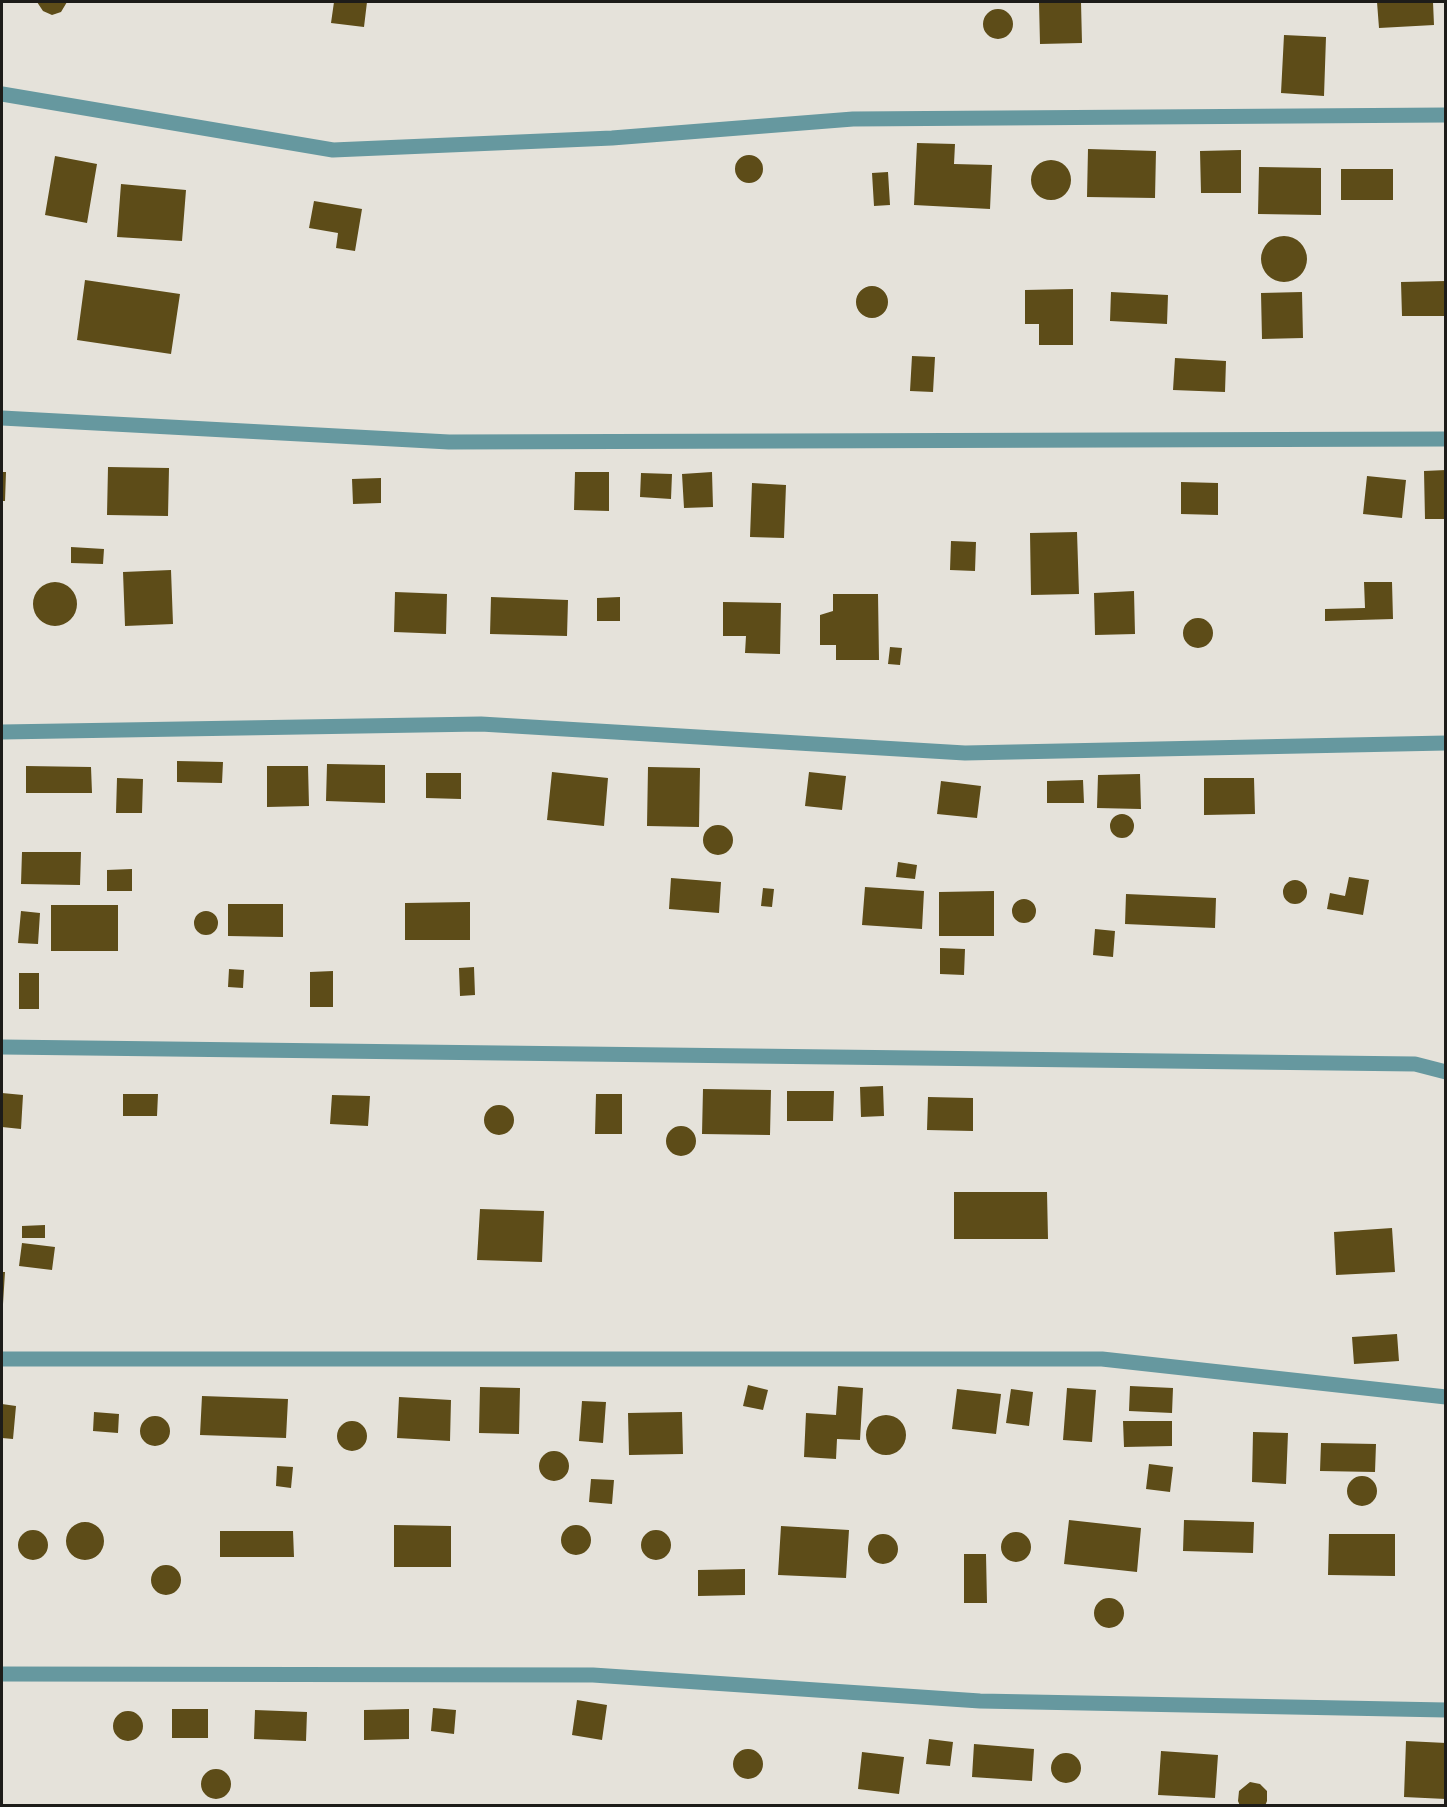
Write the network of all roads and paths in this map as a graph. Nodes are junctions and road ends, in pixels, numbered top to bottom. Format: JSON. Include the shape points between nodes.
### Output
{"nodes":[{"id":1,"x":2,"y":94,"type":"edge"},
{"id":2,"x":1446,"y":115,"type":"edge"},
{"id":3,"x":2,"y":418,"type":"edge"},
{"id":4,"x":1446,"y":439,"type":"edge"},
{"id":5,"x":2,"y":732,"type":"edge"},
{"id":6,"x":1446,"y":743,"type":"edge"},
{"id":7,"x":2,"y":1047,"type":"edge"},
{"id":8,"x":1446,"y":1072,"type":"edge"},
{"id":9,"x":2,"y":1359,"type":"edge"},
{"id":10,"x":1446,"y":1397,"type":"edge"},
{"id":11,"x":2,"y":1674,"type":"edge"},
{"id":12,"x":1446,"y":1710,"type":"edge"}],
"edges":[{"from":1,"to":2,"type":"street","via":[[333,150],[612,138],[853,119]]},
{"from":3,"to":4,"type":"street","via":[[449,442]]},
{"from":5,"to":6,"type":"street","via":[[481,724],[965,753]]},
{"from":7,"to":8,"type":"street","via":[[1415,1064]]},
{"from":9,"to":10,"type":"street","via":[[1102,1359]]},
{"from":11,"to":12,"type":"street","via":[[593,1676],[980,1701]]}]}
